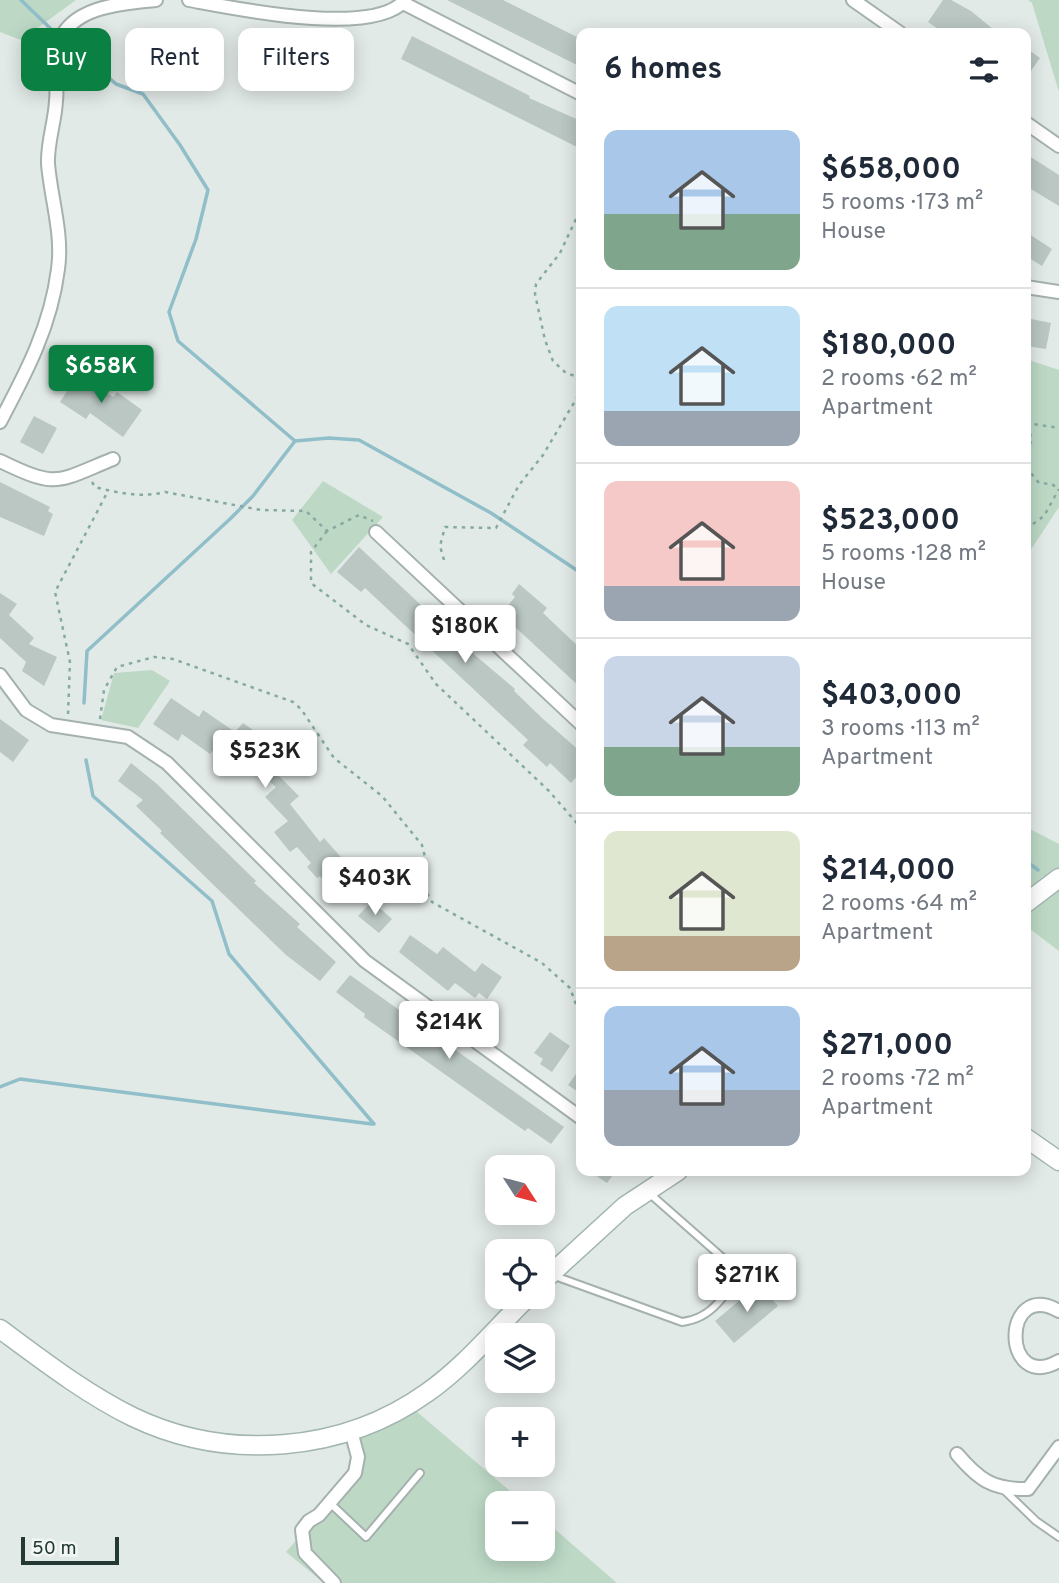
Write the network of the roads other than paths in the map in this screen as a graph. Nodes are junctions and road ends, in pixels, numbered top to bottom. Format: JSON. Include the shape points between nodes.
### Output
{"nodes":[{"id":1,"x":156,"y":0,"type":"edge"},
{"id":2,"x":189,"y":0,"type":"edge"},
{"id":3,"x":853,"y":0,"type":"edge"},
{"id":4,"x":404,"y":2,"type":"edge"},
{"id":5,"x":893,"y":28,"type":"edge"},
{"id":6,"x":576,"y":91,"type":"edge"},
{"id":7,"x":1031,"y":126,"type":"edge"},
{"id":8,"x":1059,"y":146,"type":"edge"},
{"id":9,"x":1031,"y":288,"type":"edge"},
{"id":10,"x":1059,"y":292,"type":"edge"},
{"id":11,"x":0,"y":422,"type":"edge"},
{"id":12,"x":113,"y":459,"type":"dead end"},
{"id":13,"x":0,"y":461,"type":"edge"},
{"id":14,"x":376,"y":532,"type":"road end"},
{"id":15,"x":0,"y":675,"type":"edge"},
{"id":16,"x":576,"y":719,"type":"edge"},
{"id":17,"x":1059,"y":878,"type":"edge"},
{"id":18,"x":1031,"y":899,"type":"edge"},
{"id":19,"x":576,"y":1114,"type":"edge"},
{"id":20,"x":1031,"y":1141,"type":"edge"},
{"id":21,"x":1059,"y":1161,"type":"edge"},
{"id":22,"x":670,"y":1176,"type":"edge"},
{"id":23,"x":646,"y":1192,"type":"junction"},
{"id":24,"x":555,"y":1270,"type":"edge"},
{"id":25,"x":555,"y":1282,"type":"edge"},
{"id":26,"x":516,"y":1309,"type":"edge"},
{"id":27,"x":1059,"y":1311,"type":"edge"},
{"id":28,"x":0,"y":1329,"type":"edge"},
{"id":29,"x":1059,"y":1361,"type":"edge"},
{"id":30,"x":351,"y":1431,"type":"junction"},
{"id":31,"x":1059,"y":1447,"type":"edge"},
{"id":32,"x":957,"y":1454,"type":"dead end"},
{"id":33,"x":420,"y":1474,"type":"dead end"},
{"id":34,"x":1004,"y":1490,"type":"junction"},
{"id":35,"x":330,"y":1503,"type":"junction"},
{"id":36,"x":1059,"y":1537,"type":"edge"},
{"id":37,"x":334,"y":1583,"type":"edge"}],
"edges":[{"from":1,"to":11,"type":"street","via":[[118,3],[85,14],[58,43],[57,102],[48,162],[59,233],[58,269],[42,341]]},
{"from":2,"to":4,"type":"street","via":[[312,18],[379,15]]},
{"from":3,"to":5,"type":"street"},
{"from":4,"to":6,"type":"street"},
{"from":7,"to":8,"type":"street"},
{"from":9,"to":10,"type":"street"},
{"from":12,"to":13,"type":"street","via":[[51,481]]},
{"from":14,"to":16,"type":"street"},
{"from":15,"to":19,"type":"street","via":[[26,710],[51,725],[128,737],[167,763],[365,961]]},
{"from":17,"to":18,"type":"main road"},
{"from":20,"to":21,"type":"main road"},
{"from":22,"to":23,"type":"main road"},
{"from":23,"to":24,"type":"main road","via":[[608,1220]]},
{"from":23,"to":25,"type":"lane","via":[[732,1266],[729,1288],[705,1312],[696,1320],[682,1322]]},
{"from":26,"to":30,"type":"main road","via":[[438,1384],[391,1415]]},
{"from":27,"to":29,"type":"street","via":[[1045,1306],[1027,1311],[1013,1336],[1026,1361],[1045,1366]]},
{"from":28,"to":30,"type":"main road","via":[[109,1404],[165,1430],[260,1445],[312,1441]]},
{"from":30,"to":35,"type":"street","via":[[357,1465],[350,1481]]},
{"from":31,"to":34,"type":"street","via":[[1028,1489]]},
{"from":32,"to":34,"type":"street","via":[[975,1475]]},
{"from":33,"to":35,"type":"lane","via":[[366,1537]]},
{"from":34,"to":36,"type":"lane"},
{"from":35,"to":37,"type":"street","via":[[304,1525],[301,1539],[311,1562]]}]}
